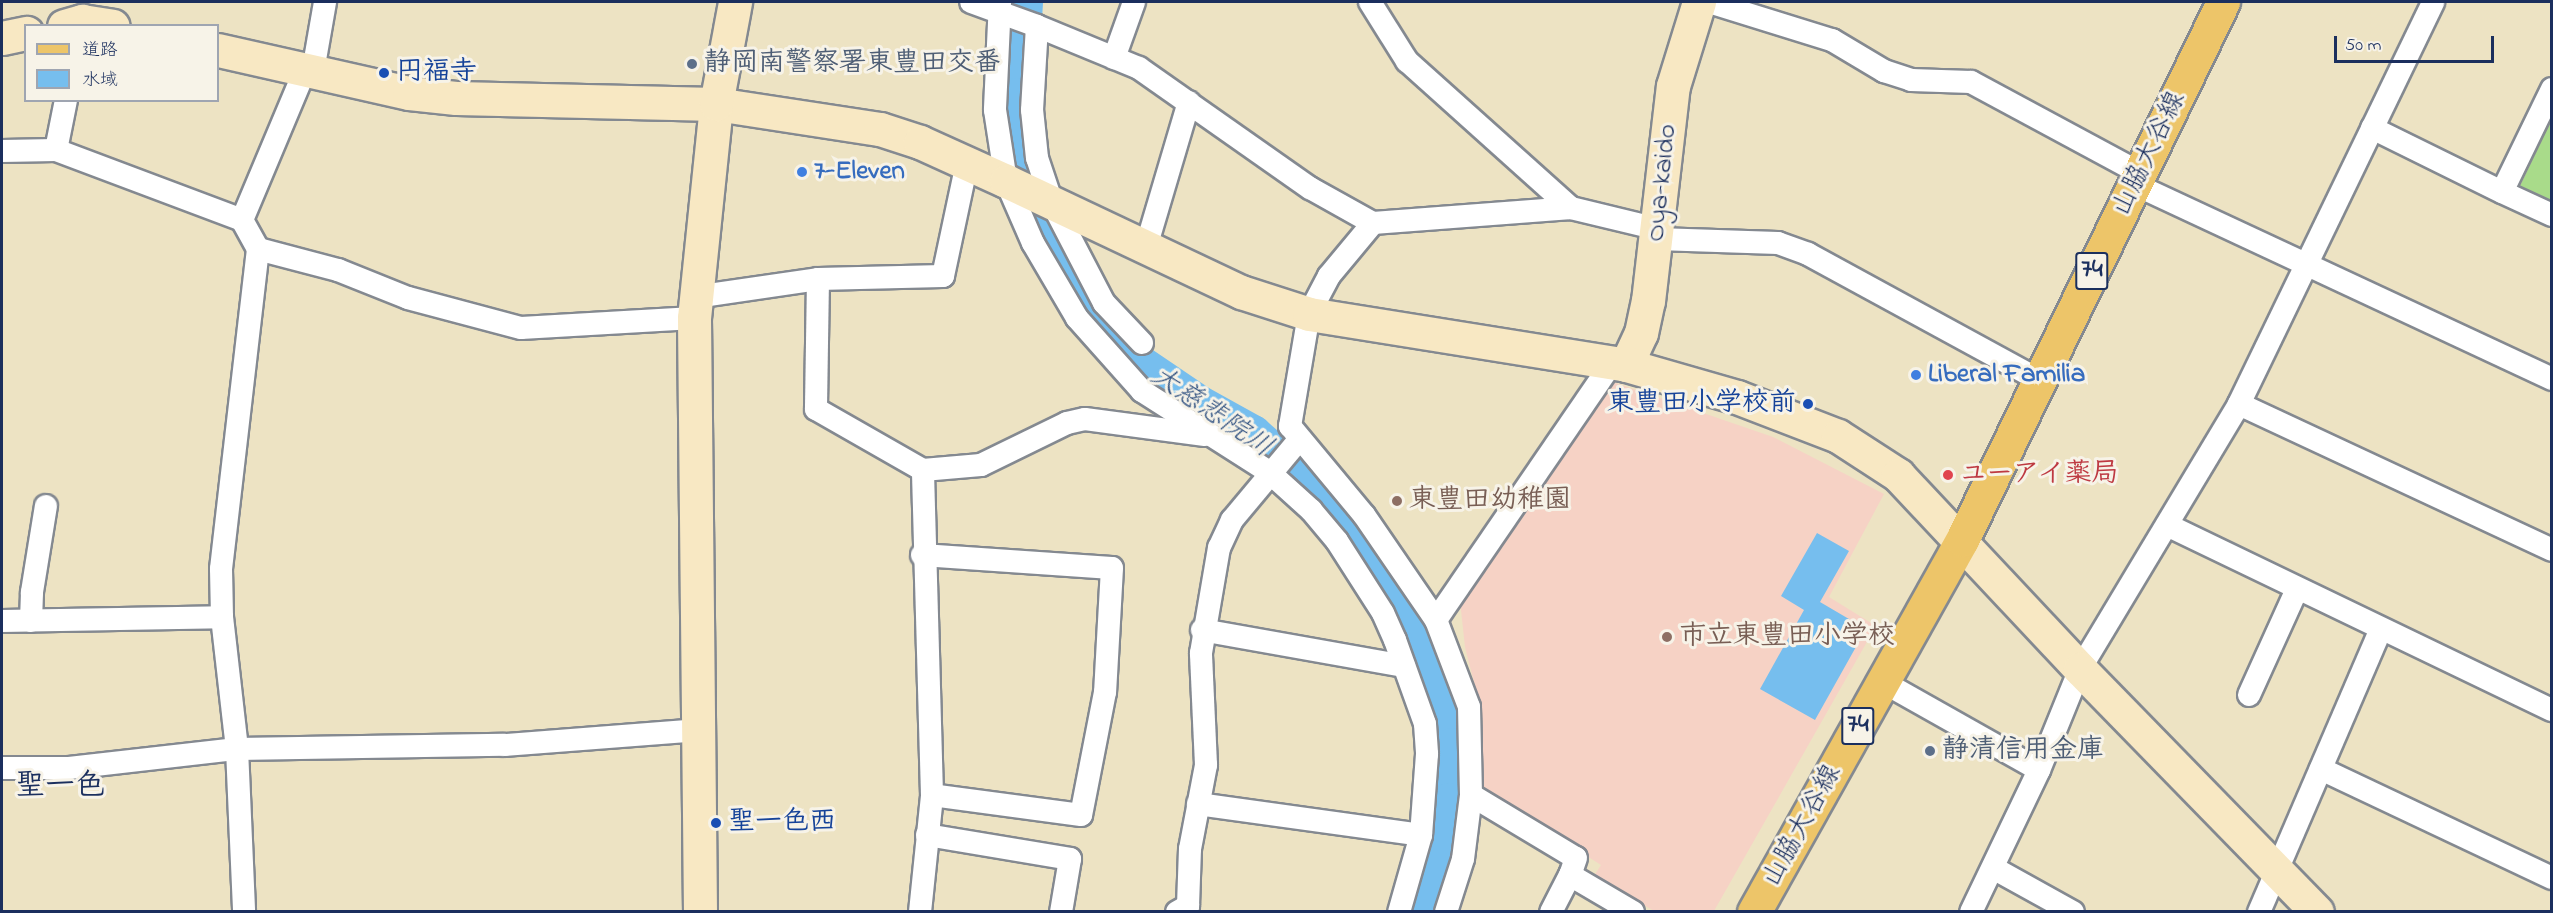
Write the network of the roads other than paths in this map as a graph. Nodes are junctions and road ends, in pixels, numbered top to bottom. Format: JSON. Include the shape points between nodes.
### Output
{"nodes":[{"id":1,"x":325,"y":2,"type":"edge"},
{"id":2,"x":735,"y":2,"type":"edge"},
{"id":3,"x":971,"y":2,"type":"edge"},
{"id":4,"x":1134,"y":2,"type":"edge"},
{"id":5,"x":1370,"y":2,"type":"edge"},
{"id":6,"x":1699,"y":2,"type":"edge"},
{"id":7,"x":1709,"y":2,"type":"edge"},
{"id":8,"x":2223,"y":2,"type":"edge"},
{"id":9,"x":2433,"y":2,"type":"edge"},
{"id":10,"x":999,"y":5,"type":"edge"},
{"id":11,"x":78,"y":18,"type":"edge"},
{"id":12,"x":105,"y":24,"type":"edge"},
{"id":13,"x":1037,"y":26,"type":"junction"},
{"id":14,"x":24,"y":33,"type":"edge"},
{"id":15,"x":2,"y":38,"type":"edge"},
{"id":16,"x":219,"y":51,"type":"edge"},
{"id":17,"x":1114,"y":58,"type":"junction"},
{"id":18,"x":309,"y":70,"type":"junction"},
{"id":19,"x":2552,"y":89,"type":"edge"},
{"id":20,"x":66,"y":102,"type":"edge"},
{"id":21,"x":1189,"y":102,"type":"junction"},
{"id":22,"x":716,"y":104,"type":"junction"},
{"id":23,"x":2372,"y":128,"type":"junction"},
{"id":24,"x":56,"y":150,"type":"junction"},
{"id":25,"x":2,"y":151,"type":"edge"},
{"id":26,"x":967,"y":163,"type":"junction"},
{"id":27,"x":2137,"y":179,"type":"junction"},
{"id":28,"x":1006,"y":181,"type":"junction"},
{"id":29,"x":2502,"y":192,"type":"junction"},
{"id":30,"x":1052,"y":203,"type":"junction"},
{"id":31,"x":1571,"y":208,"type":"junction"},
{"id":32,"x":2552,"y":215,"type":"edge"},
{"id":33,"x":242,"y":220,"type":"junction"},
{"id":34,"x":1373,"y":223,"type":"junction"},
{"id":35,"x":1658,"y":234,"type":"junction"},
{"id":36,"x":1146,"y":247,"type":"junction"},
{"id":37,"x":258,"y":249,"type":"junction"},
{"id":38,"x":2305,"y":265,"type":"junction"},
{"id":39,"x":818,"y":279,"type":"junction"},
{"id":40,"x":694,"y":308,"type":"junction"},
{"id":41,"x":1309,"y":314,"type":"junction"},
{"id":42,"x":1142,"y":343,"type":"dead end"},
{"id":43,"x":1619,"y":364,"type":"junction"},
{"id":44,"x":2552,"y":379,"type":"edge"},
{"id":45,"x":2039,"y":380,"type":"junction"},
{"id":46,"x":2239,"y":404,"type":"junction"},
{"id":47,"x":1212,"y":436,"type":"junction"},
{"id":48,"x":1299,"y":440,"type":"junction"},
{"id":49,"x":922,"y":470,"type":"junction"},
{"id":50,"x":1269,"y":472,"type":"junction"},
{"id":51,"x":46,"y":506,"type":"dead end"},
{"id":52,"x":2167,"y":525,"type":"junction"},
{"id":53,"x":1962,"y":540,"type":"junction"},
{"id":54,"x":2552,"y":550,"type":"edge"},
{"id":55,"x":922,"y":555,"type":"junction"},
{"id":56,"x":2297,"y":589,"type":"junction"},
{"id":57,"x":222,"y":617,"type":"junction"},
{"id":58,"x":1436,"y":620,"type":"junction"},
{"id":59,"x":2,"y":621,"type":"edge"},
{"id":60,"x":31,"y":621,"type":"junction"},
{"id":61,"x":1203,"y":630,"type":"junction"},
{"id":62,"x":2380,"y":631,"type":"junction"},
{"id":63,"x":1404,"y":666,"type":"junction"},
{"id":64,"x":2079,"y":669,"type":"junction"},
{"id":65,"x":1883,"y":682,"type":"junction"},
{"id":66,"x":2249,"y":695,"type":"dead end"},
{"id":67,"x":2552,"y":710,"type":"edge"},
{"id":68,"x":698,"y":730,"type":"junction"},
{"id":69,"x":237,"y":749,"type":"junction"},
{"id":70,"x":2,"y":768,"type":"edge"},
{"id":71,"x":2321,"y":769,"type":"junction"},
{"id":72,"x":2039,"y":770,"type":"junction"},
{"id":73,"x":932,"y":795,"type":"junction"},
{"id":74,"x":1471,"y":795,"type":"junction"},
{"id":75,"x":1198,"y":804,"type":"junction"},
{"id":76,"x":927,"y":835,"type":"junction"},
{"id":77,"x":1421,"y":835,"type":"junction"},
{"id":78,"x":1995,"y":869,"type":"junction"},
{"id":79,"x":2278,"y":870,"type":"junction"},
{"id":80,"x":1570,"y":875,"type":"junction"},
{"id":81,"x":2552,"y":878,"type":"edge"},
{"id":82,"x":244,"y":912,"type":"edge"},
{"id":83,"x":700,"y":912,"type":"edge"},
{"id":84,"x":920,"y":912,"type":"edge"},
{"id":85,"x":1061,"y":912,"type":"edge"},
{"id":86,"x":1177,"y":912,"type":"edge"},
{"id":87,"x":1399,"y":912,"type":"edge"},
{"id":88,"x":1446,"y":912,"type":"edge"},
{"id":89,"x":1551,"y":912,"type":"edge"},
{"id":90,"x":1633,"y":912,"type":"edge"},
{"id":91,"x":1754,"y":912,"type":"edge"},
{"id":92,"x":1971,"y":912,"type":"edge"},
{"id":93,"x":2073,"y":912,"type":"edge"},
{"id":94,"x":2259,"y":912,"type":"edge"},
{"id":95,"x":2317,"y":912,"type":"edge"}],
"edges":[{"from":1,"to":18,"type":"street"},
{"from":2,"to":22,"type":"street"},
{"from":3,"to":10,"type":"street"},
{"from":4,"to":17,"type":"street"},
{"from":5,"to":31,"type":"street","via":[[1407,61]]},
{"from":6,"to":35,"type":"street","name":"Oya-kaido","via":[[1673,87]]},
{"from":7,"to":27,"type":"street","via":[[1832,40],[1884,71],[1911,80],[1971,82]]},
{"from":8,"to":27,"type":"main road","name":"山脇大谷線","number":"74"},
{"from":9,"to":23,"type":"street"},
{"from":10,"to":13,"type":"street"},
{"from":10,"to":28,"type":"street","via":[[995,110]]},
{"from":11,"to":12,"type":"street"},
{"from":13,"to":17,"type":"street"},
{"from":13,"to":30,"type":"street","via":[[1032,110],[1037,159]]},
{"from":14,"to":15,"type":"street"},
{"from":16,"to":18,"type":"street"},
{"from":17,"to":21,"type":"street","via":[[1139,68]]},
{"from":18,"to":22,"type":"street","via":[[409,93],[456,98]]},
{"from":18,"to":33,"type":"street"},
{"from":19,"to":29,"type":"street"},
{"from":20,"to":24,"type":"street"},
{"from":21,"to":34,"type":"street","via":[[1310,188]]},
{"from":21,"to":36,"type":"street"},
{"from":22,"to":26,"type":"street","via":[[879,129]]},
{"from":22,"to":40,"type":"street"},
{"from":23,"to":29,"type":"street"},
{"from":23,"to":38,"type":"street"},
{"from":24,"to":25,"type":"street"},
{"from":24,"to":33,"type":"street"},
{"from":26,"to":28,"type":"street"},
{"from":26,"to":39,"type":"street","via":[[943,276]]},
{"from":27,"to":38,"type":"street"},
{"from":27,"to":45,"type":"main road","name":"山脇大谷線","number":"74"},
{"from":28,"to":30,"type":"street"},
{"from":28,"to":47,"type":"street","via":[[1033,243],[1077,318],[1107,356],[1142,391]]},
{"from":29,"to":32,"type":"street"},
{"from":30,"to":36,"type":"street"},
{"from":30,"to":42,"type":"street","via":[[1104,303]]},
{"from":31,"to":34,"type":"street"},
{"from":31,"to":35,"type":"street"},
{"from":33,"to":37,"type":"street"},
{"from":34,"to":41,"type":"street","via":[[1329,276]]},
{"from":35,"to":43,"type":"street","name":"Oya-kaido","via":[[1641,333]]},
{"from":35,"to":45,"type":"street","via":[[1778,243],[1808,254]]},
{"from":36,"to":41,"type":"street","via":[[1241,292]]},
{"from":37,"to":40,"type":"street","via":[[338,270],[408,298],[521,328]]},
{"from":37,"to":57,"type":"street","via":[[221,569]]},
{"from":38,"to":44,"type":"street"},
{"from":38,"to":46,"type":"street"},
{"from":39,"to":40,"type":"street"},
{"from":39,"to":49,"type":"street","via":[[816,409]]},
{"from":40,"to":68,"type":"street"},
{"from":41,"to":43,"type":"street"},
{"from":41,"to":48,"type":"street","via":[[1290,426]]},
{"from":43,"to":53,"type":"street","via":[[1737,397],[1838,436],[1898,475]]},
{"from":43,"to":58,"type":"street"},
{"from":45,"to":53,"type":"main road","name":"山脇大谷線","number":"74"},
{"from":46,"to":52,"type":"street"},
{"from":46,"to":54,"type":"street"},
{"from":47,"to":49,"type":"street","via":[[1085,419],[1067,423],[981,465]]},
{"from":47,"to":50,"type":"street"},
{"from":48,"to":50,"type":"street"},
{"from":48,"to":58,"type":"street","via":[[1364,515]]},
{"from":49,"to":55,"type":"street"},
{"from":50,"to":61,"type":"street","via":[[1232,520],[1219,548]]},
{"from":50,"to":63,"type":"street","via":[[1311,510],[1337,541],[1383,613]]},
{"from":51,"to":60,"type":"street"},
{"from":52,"to":56,"type":"street"},
{"from":52,"to":64,"type":"street"},
{"from":53,"to":64,"type":"street"},
{"from":53,"to":65,"type":"main road","name":"山脇大谷線","number":"74"},
{"from":55,"to":73,"type":"street","via":[[931,665]]},
{"from":55,"to":73,"type":"street","via":[[1112,568],[1105,692],[1081,815]]},
{"from":56,"to":62,"type":"street"},
{"from":56,"to":66,"type":"street"},
{"from":57,"to":60,"type":"street"},
{"from":57,"to":69,"type":"street"},
{"from":58,"to":74,"type":"street","via":[[1468,706]]},
{"from":59,"to":60,"type":"street"},
{"from":61,"to":63,"type":"street"},
{"from":61,"to":75,"type":"street","via":[[1206,765]]},
{"from":62,"to":67,"type":"street"},
{"from":62,"to":71,"type":"street"},
{"from":63,"to":77,"type":"street","via":[[1425,724],[1426,799]]},
{"from":64,"to":72,"type":"street"},
{"from":64,"to":79,"type":"street"},
{"from":65,"to":72,"type":"street"},
{"from":65,"to":91,"type":"main road","name":"山脇大谷線","number":"74"},
{"from":68,"to":69,"type":"street","via":[[505,745]]},
{"from":68,"to":83,"type":"street"},
{"from":69,"to":70,"type":"street","via":[[69,768]]},
{"from":69,"to":82,"type":"street"},
{"from":71,"to":79,"type":"street"},
{"from":71,"to":81,"type":"street"},
{"from":72,"to":78,"type":"street"},
{"from":73,"to":76,"type":"street"},
{"from":74,"to":80,"type":"street","via":[[1576,858]]},
{"from":74,"to":88,"type":"street","via":[[1463,859]]},
{"from":75,"to":77,"type":"street"},
{"from":75,"to":86,"type":"street","via":[[1190,849],[1188,906]]},
{"from":76,"to":84,"type":"street"},
{"from":76,"to":85,"type":"street","via":[[1070,859]]},
{"from":77,"to":87,"type":"street"},
{"from":78,"to":92,"type":"street"},
{"from":78,"to":93,"type":"street"},
{"from":79,"to":94,"type":"street"},
{"from":79,"to":95,"type":"street"},
{"from":80,"to":89,"type":"street"},
{"from":80,"to":90,"type":"street"}]}
